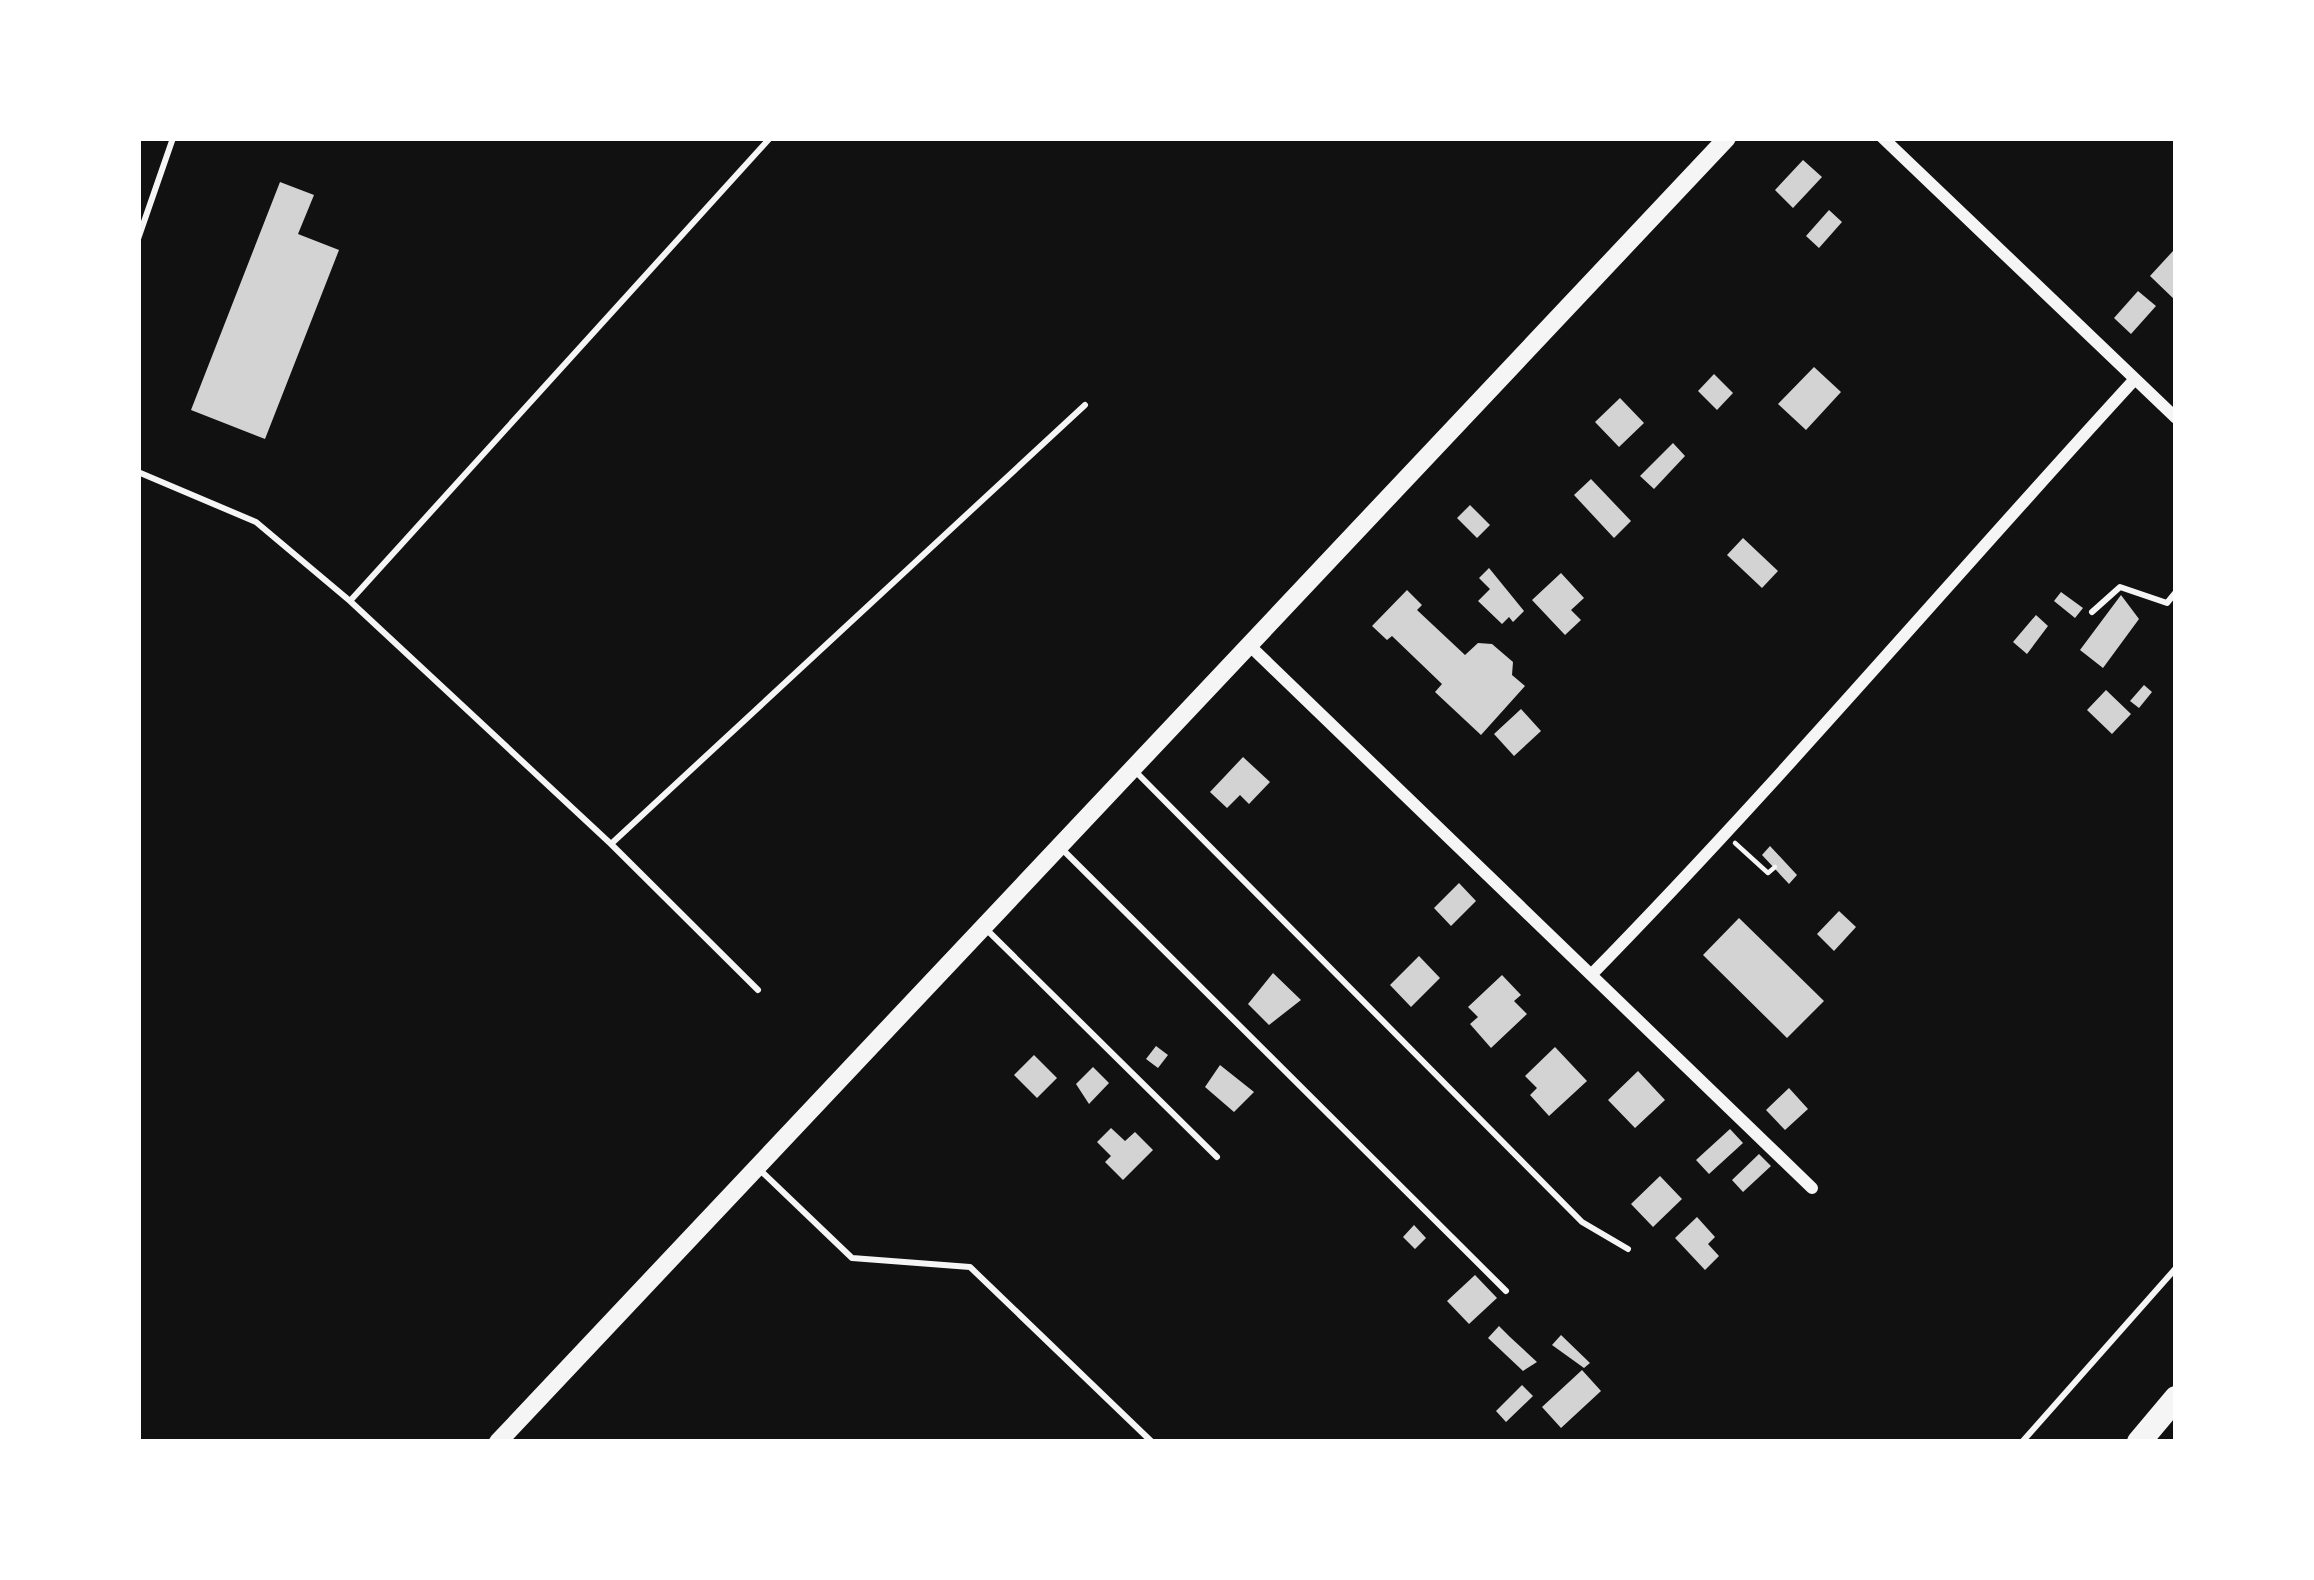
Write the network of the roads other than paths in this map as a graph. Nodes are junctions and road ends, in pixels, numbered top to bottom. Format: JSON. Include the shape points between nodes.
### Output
{"nodes":[{"id":1,"x":173,"y":138,"type":"edge"},
{"id":2,"x":770,"y":138,"type":"edge"},
{"id":3,"x":1727,"y":138,"type":"edge"},
{"id":4,"x":1883,"y":138,"type":"edge"},
{"id":5,"x":138,"y":239,"type":"edge"},
{"id":6,"x":2134,"y":379,"type":"junction"},
{"id":7,"x":1085,"y":405,"type":"dead end"},
{"id":8,"x":2176,"y":418,"type":"edge"},
{"id":9,"x":138,"y":472,"type":"edge"},
{"id":10,"x":2176,"y":592,"type":"edge"},
{"id":11,"x":350,"y":601,"type":"junction"},
{"id":12,"x":2092,"y":612,"type":"dead end"},
{"id":13,"x":1249,"y":645,"type":"junction"},
{"id":14,"x":1132,"y":769,"type":"junction"},
{"id":15,"x":611,"y":844,"type":"junction"},
{"id":16,"x":1058,"y":846,"type":"junction"},
{"id":17,"x":981,"y":924,"type":"junction"},
{"id":18,"x":1591,"y":975,"type":"junction"},
{"id":19,"x":758,"y":990,"type":"dead end"},
{"id":20,"x":1217,"y":1157,"type":"dead end"},
{"id":21,"x":755,"y":1166,"type":"junction"},
{"id":22,"x":1812,"y":1188,"type":"dead end"},
{"id":23,"x":1628,"y":1249,"type":"dead end"},
{"id":24,"x":2176,"y":1268,"type":"edge"},
{"id":25,"x":1506,"y":1291,"type":"dead end"},
{"id":26,"x":2176,"y":1398,"type":"edge"},
{"id":27,"x":498,"y":1442,"type":"edge"},
{"id":28,"x":1152,"y":1442,"type":"edge"},
{"id":29,"x":2022,"y":1442,"type":"edge"},
{"id":30,"x":2139,"y":1442,"type":"edge"}],
"edges":[{"from":1,"to":5,"type":"lane"},
{"from":2,"to":11,"type":"lane"},
{"from":3,"to":13,"type":"main road"},
{"from":4,"to":6,"type":"street"},
{"from":6,"to":8,"type":"street"},
{"from":6,"to":18,"type":"street","via":[[1718,845]]},
{"from":7,"to":15,"type":"lane"},
{"from":9,"to":11,"type":"lane","via":[[256,522]]},
{"from":10,"to":12,"type":"lane","via":[[2167,603],[2120,587]]},
{"from":11,"to":15,"type":"lane"},
{"from":13,"to":14,"type":"main road"},
{"from":13,"to":18,"type":"street"},
{"from":14,"to":16,"type":"main road"},
{"from":14,"to":23,"type":"lane","via":[[1582,1222]]},
{"from":15,"to":19,"type":"lane"},
{"from":16,"to":17,"type":"main road"},
{"from":16,"to":25,"type":"lane"},
{"from":17,"to":20,"type":"lane"},
{"from":17,"to":21,"type":"main road"},
{"from":18,"to":22,"type":"street"},
{"from":21,"to":27,"type":"main road"},
{"from":21,"to":28,"type":"lane","via":[[852,1258],[970,1267]]},
{"from":24,"to":29,"type":"lane"},
{"from":26,"to":30,"type":"highway"}]}
